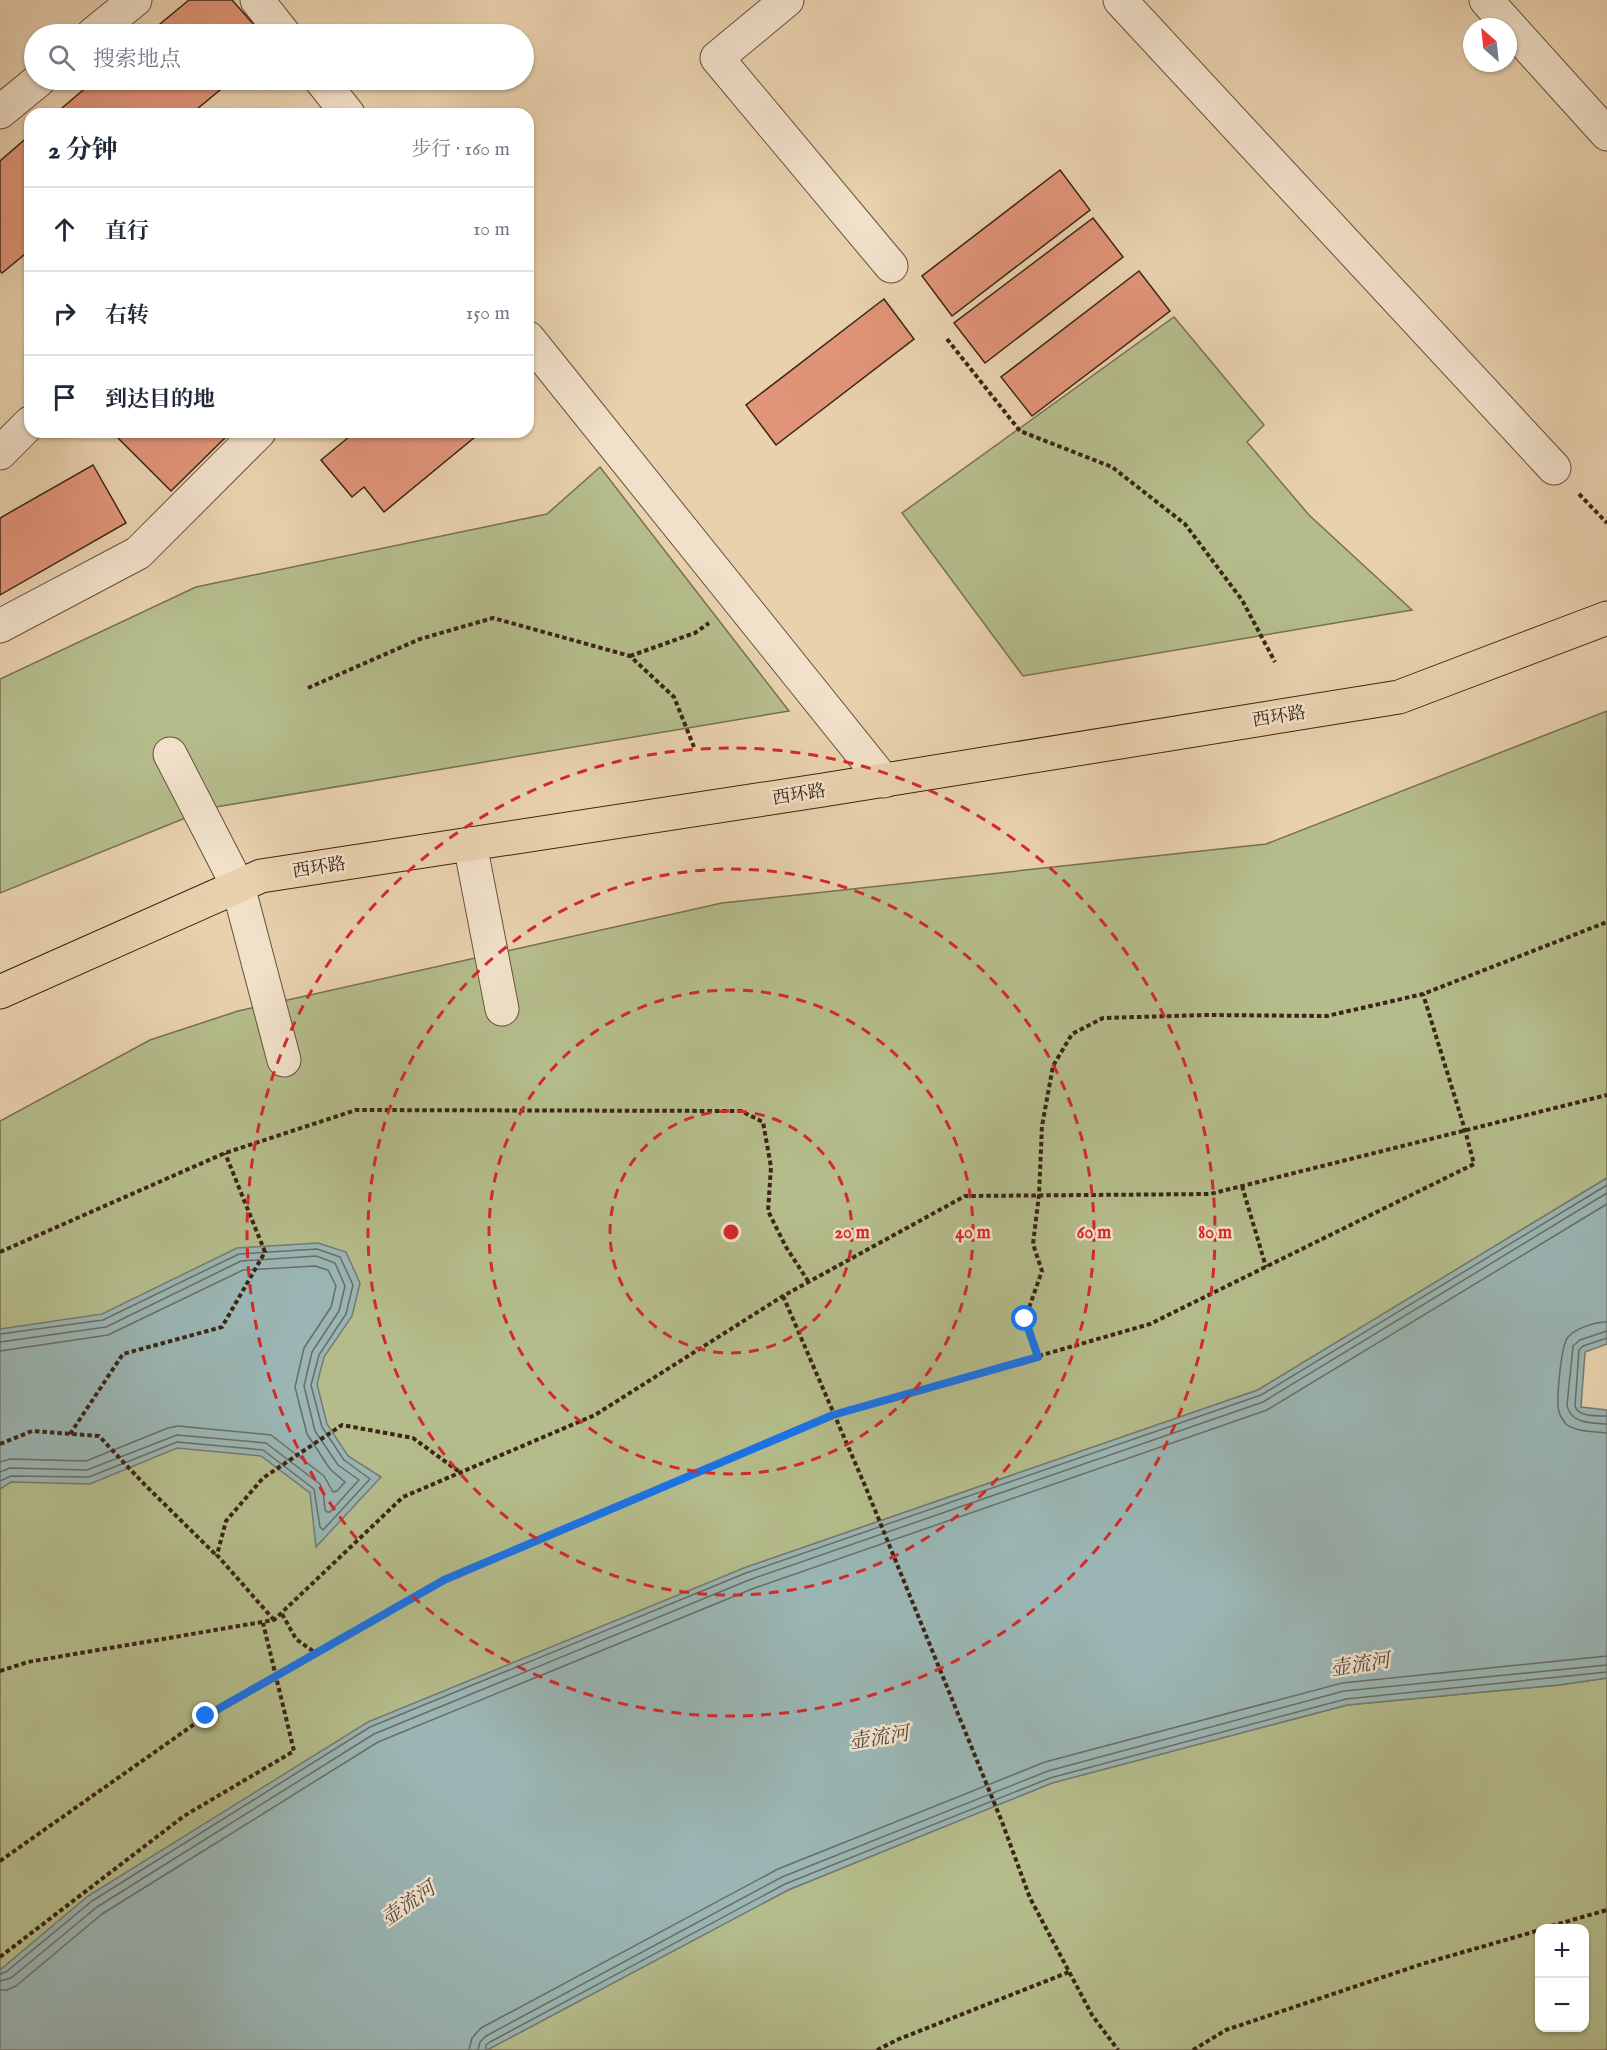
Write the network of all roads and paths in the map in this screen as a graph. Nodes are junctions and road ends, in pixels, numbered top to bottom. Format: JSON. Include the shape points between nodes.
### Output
{"nodes":[{"id":1,"x":135,"y":0,"type":"edge"},
{"id":2,"x":257,"y":0,"type":"edge"},
{"id":3,"x":786,"y":0,"type":"edge"},
{"id":4,"x":1120,"y":0,"type":"edge"},
{"id":5,"x":1486,"y":0,"type":"edge"},
{"id":6,"x":105,"y":24,"type":"edge"},
{"id":7,"x":276,"y":24,"type":"edge"},
{"id":8,"x":27,"y":90,"type":"edge"},
{"id":9,"x":329,"y":90,"type":"edge"},
{"id":10,"x":342,"y":108,"type":"edge"},
{"id":11,"x":0,"y":112,"type":"edge"},
{"id":12,"x":1607,"y":134,"type":"edge"},
{"id":13,"x":891,"y":266,"type":"dead end"},
{"id":14,"x":947,"y":339,"type":"dead end"},
{"id":15,"x":534,"y":345,"type":"edge"},
{"id":16,"x":24,"y":429,"type":"edge"},
{"id":17,"x":253,"y":438,"type":"edge"},
{"id":18,"x":0,"y":453,"type":"edge"},
{"id":19,"x":1554,"y":468,"type":"dead end"},
{"id":20,"x":741,"y":603,"type":"junction"},
{"id":21,"x":1607,"y":618,"type":"edge"},
{"id":22,"x":0,"y":626,"type":"edge"},
{"id":23,"x":630,"y":656,"type":"junction"},
{"id":24,"x":1275,"y":662,"type":"dead end"},
{"id":25,"x":308,"y":688,"type":"dead end"},
{"id":26,"x":694,"y":747,"type":"dead end"},
{"id":27,"x":170,"y":754,"type":"dead end"},
{"id":28,"x":884,"y":780,"type":"junction"},
{"id":29,"x":470,"y":844,"type":"junction"},
{"id":30,"x":238,"y":886,"type":"junction"},
{"id":31,"x":1607,"y":922,"type":"edge"},
{"id":32,"x":0,"y":992,"type":"edge"},
{"id":33,"x":1423,"y":994,"type":"junction"},
{"id":34,"x":502,"y":1009,"type":"dead end"},
{"id":35,"x":284,"y":1060,"type":"dead end"},
{"id":36,"x":1607,"y":1095,"type":"edge"},
{"id":37,"x":1465,"y":1130,"type":"junction"},
{"id":38,"x":225,"y":1153,"type":"junction"},
{"id":39,"x":1242,"y":1186,"type":"junction"},
{"id":40,"x":1039,"y":1195,"type":"junction"},
{"id":41,"x":0,"y":1252,"type":"edge"},
{"id":42,"x":1266,"y":1267,"type":"junction"},
{"id":43,"x":808,"y":1281,"type":"junction"},
{"id":44,"x":783,"y":1296,"type":"junction"},
{"id":45,"x":1038,"y":1357,"type":"junction"},
{"id":46,"x":833,"y":1415,"type":"junction"},
{"id":47,"x":70,"y":1434,"type":"junction"},
{"id":48,"x":0,"y":1444,"type":"edge"},
{"id":49,"x":461,"y":1473,"type":"junction"},
{"id":50,"x":216,"y":1556,"type":"junction"},
{"id":51,"x":282,"y":1614,"type":"junction"},
{"id":52,"x":274,"y":1620,"type":"junction"},
{"id":53,"x":263,"y":1622,"type":"junction"},
{"id":54,"x":317,"y":1653,"type":"junction"},
{"id":55,"x":0,"y":1671,"type":"edge"},
{"id":56,"x":276,"y":1677,"type":"junction"},
{"id":57,"x":0,"y":1861,"type":"edge"},
{"id":58,"x":1607,"y":1910,"type":"edge"},
{"id":59,"x":1561,"y":1924,"type":"edge"},
{"id":60,"x":1535,"y":1931,"type":"edge"},
{"id":61,"x":0,"y":1957,"type":"edge"},
{"id":62,"x":1069,"y":1972,"type":"junction"},
{"id":63,"x":877,"y":2050,"type":"edge"},
{"id":64,"x":1118,"y":2050,"type":"edge"},
{"id":65,"x":1193,"y":2050,"type":"edge"}],
"edges":[{"from":1,"to":6,"type":"street"},
{"from":2,"to":7,"type":"street"},
{"from":3,"to":13,"type":"street","via":[[717,58]]},
{"from":4,"to":19,"type":"street"},
{"from":5,"to":12,"type":"street"},
{"from":8,"to":11,"type":"street"},
{"from":9,"to":10,"type":"street"},
{"from":14,"to":24,"type":"path","via":[[1020,431],[1112,467],[1185,524],[1242,600]]},
{"from":15,"to":20,"type":"street"},
{"from":16,"to":18,"type":"street"},
{"from":17,"to":22,"type":"street","via":[[138,554]]},
{"from":20,"to":23,"type":"path","via":[[694,633]]},
{"from":20,"to":28,"type":"street"},
{"from":21,"to":28,"type":"main road","name":"西环路","via":[[1399,697]]},
{"from":23,"to":25,"type":"path","via":[[493,618],[420,639]]},
{"from":23,"to":26,"type":"path","via":[[674,697]]},
{"from":27,"to":30,"type":"street"},
{"from":28,"to":29,"type":"main road","name":"西环路"},
{"from":29,"to":30,"type":"main road","name":"西环路","via":[[261,876]]},
{"from":29,"to":34,"type":"street"},
{"from":30,"to":32,"type":"main road","name":"西环路"},
{"from":30,"to":35,"type":"street"},
{"from":31,"to":33,"type":"path"},
{"from":33,"to":37,"type":"path"},
{"from":33,"to":40,"type":"path","via":[[1327,1016],[1103,1018],[1072,1034],[1053,1066],[1042,1126]]},
{"from":36,"to":37,"type":"path"},
{"from":37,"to":39,"type":"path"},
{"from":37,"to":42,"type":"path","via":[[1474,1164]]},
{"from":38,"to":41,"type":"path"},
{"from":38,"to":43,"type":"path","via":[[356,1110],[741,1111],[763,1122],[771,1167],[768,1211]]},
{"from":38,"to":47,"type":"path","via":[[265,1252],[222,1327],[123,1354]]},
{"from":39,"to":40,"type":"path","via":[[1210,1194]]},
{"from":39,"to":42,"type":"path"},
{"from":40,"to":43,"type":"path","via":[[965,1196]]},
{"from":40,"to":45,"type":"path","via":[[1033,1244],[1042,1271],[1025,1319]]},
{"from":42,"to":45,"type":"path","via":[[1150,1324]]},
{"from":43,"to":44,"type":"path"},
{"from":44,"to":46,"type":"path"},
{"from":44,"to":49,"type":"path","via":[[595,1415]]},
{"from":45,"to":46,"type":"path"},
{"from":46,"to":54,"type":"path","via":[[444,1580]]},
{"from":46,"to":62,"type":"path","via":[[1030,1898]]},
{"from":47,"to":48,"type":"path","via":[[32,1431]]},
{"from":47,"to":50,"type":"path","via":[[99,1436]]},
{"from":49,"to":50,"type":"path","via":[[412,1438],[342,1425],[263,1478],[226,1521]]},
{"from":49,"to":51,"type":"path","via":[[403,1497]]},
{"from":50,"to":52,"type":"path"},
{"from":51,"to":52,"type":"path"},
{"from":51,"to":54,"type":"path","via":[[296,1639]]},
{"from":52,"to":53,"type":"path"},
{"from":53,"to":55,"type":"path","via":[[28,1662]]},
{"from":53,"to":56,"type":"path"},
{"from":54,"to":56,"type":"path"},
{"from":56,"to":57,"type":"path","via":[[206,1716]]},
{"from":56,"to":61,"type":"path","via":[[294,1750],[184,1816]]},
{"from":58,"to":59,"type":"path"},
{"from":60,"to":65,"type":"path","via":[[1422,1964],[1226,2030]]},
{"from":62,"to":63,"type":"path"},
{"from":62,"to":64,"type":"path","via":[[1092,2015]]}]}
